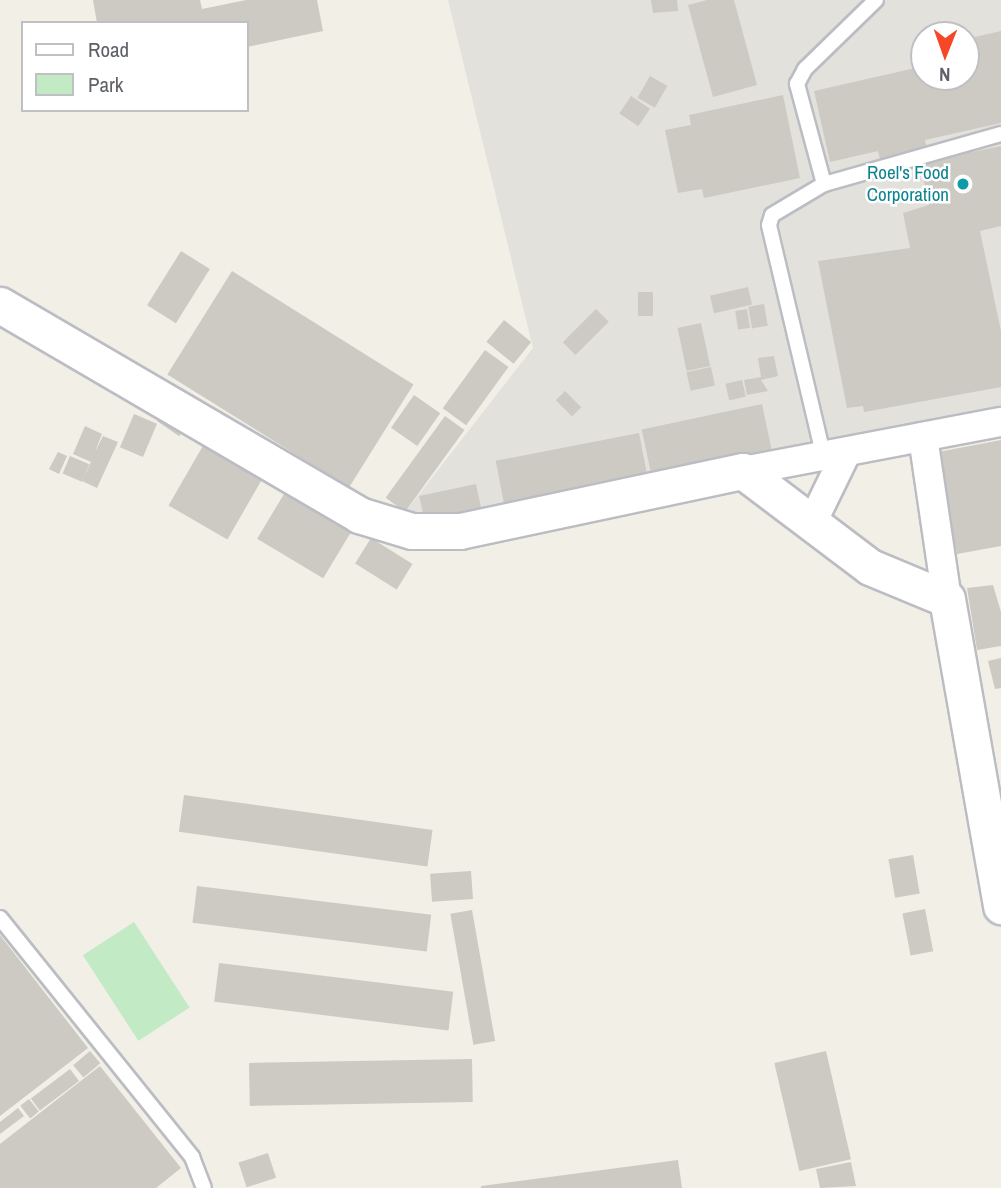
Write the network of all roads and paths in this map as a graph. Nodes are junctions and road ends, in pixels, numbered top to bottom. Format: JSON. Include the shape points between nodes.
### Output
{"nodes":[{"id":1,"x":876,"y":0,"type":"edge"},
{"id":2,"x":1001,"y":134,"type":"edge"},
{"id":3,"x":824,"y":184,"type":"junction"},
{"id":4,"x":0,"y":305,"type":"edge"},
{"id":5,"x":1001,"y":422,"type":"edge"},
{"id":6,"x":923,"y":437,"type":"junction"},
{"id":7,"x":835,"y":455,"type":"junction"},
{"id":8,"x":743,"y":471,"type":"junction"},
{"id":9,"x":811,"y":524,"type":"junction"},
{"id":10,"x":947,"y":599,"type":"junction"},
{"id":11,"x":1001,"y":906,"type":"edge"},
{"id":12,"x":0,"y":918,"type":"edge"},
{"id":13,"x":204,"y":1188,"type":"edge"}],
"edges":[{"from":1,"to":3,"type":"lane","via":[[805,69],[797,84]]},
{"from":2,"to":3,"type":"lane"},
{"from":3,"to":7,"type":"lane","via":[[772,215],[769,225]]},
{"from":4,"to":8,"type":"street","via":[[359,515],[412,531],[460,531]]},
{"from":5,"to":6,"type":"street"},
{"from":6,"to":7,"type":"street"},
{"from":6,"to":10,"type":"street"},
{"from":7,"to":8,"type":"street"},
{"from":7,"to":9,"type":"street"},
{"from":8,"to":9,"type":"street"},
{"from":9,"to":10,"type":"street","via":[[870,568]]},
{"from":10,"to":11,"type":"street"},
{"from":12,"to":13,"type":"lane","via":[[192,1157]]}]}
